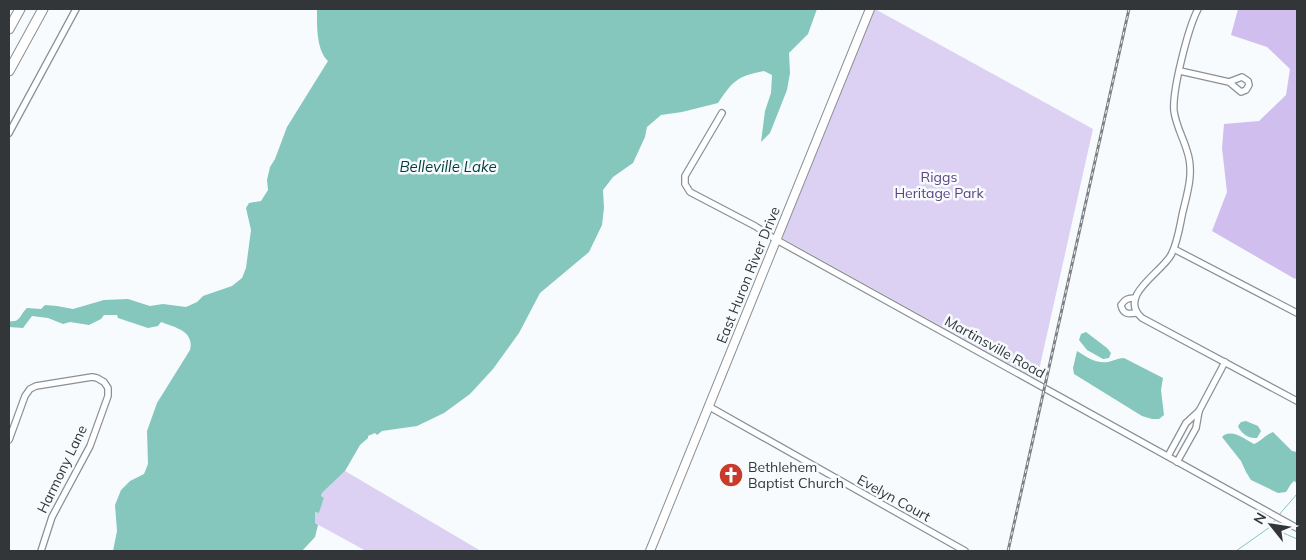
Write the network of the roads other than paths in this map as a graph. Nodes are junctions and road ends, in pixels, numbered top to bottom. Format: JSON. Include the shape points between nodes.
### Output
{"nodes":[{"id":1,"x":14,"y":9,"type":"edge"},
{"id":2,"x":20,"y":9,"type":"edge"},
{"id":3,"x":43,"y":9,"type":"edge"},
{"id":4,"x":76,"y":9,"type":"edge"},
{"id":5,"x":870,"y":9,"type":"edge"},
{"id":6,"x":1198,"y":9,"type":"edge"},
{"id":7,"x":9,"y":18,"type":"edge"},
{"id":8,"x":9,"y":29,"type":"edge"},
{"id":9,"x":9,"y":71,"type":"edge"},
{"id":10,"x":1180,"y":71,"type":"junction"},
{"id":11,"x":1229,"y":82,"type":"dead end"},
{"id":12,"x":722,"y":113,"type":"dead end"},
{"id":13,"x":9,"y":133,"type":"edge"},
{"id":14,"x":775,"y":239,"type":"junction"},
{"id":15,"x":1174,"y":249,"type":"junction"},
{"id":16,"x":1134,"y":298,"type":"junction"},
{"id":17,"x":1138,"y":314,"type":"junction"},
{"id":18,"x":1297,"y":314,"type":"edge"},
{"id":19,"x":1225,"y":362,"type":"junction"},
{"id":20,"x":1297,"y":401,"type":"edge"},
{"id":21,"x":708,"y":406,"type":"junction"},
{"id":22,"x":1199,"y":411,"type":"junction"},
{"id":23,"x":9,"y":440,"type":"edge"},
{"id":24,"x":1168,"y":456,"type":"junction"},
{"id":25,"x":1177,"y":462,"type":"junction"},
{"id":26,"x":1297,"y":528,"type":"edge"},
{"id":27,"x":41,"y":551,"type":"edge"},
{"id":28,"x":650,"y":551,"type":"edge"},
{"id":29,"x":965,"y":551,"type":"edge"}],
"edges":[{"from":1,"to":7,"type":"highway"},
{"from":2,"to":8,"type":"highway"},
{"from":3,"to":9,"type":"highway"},
{"from":4,"to":13,"type":"street"},
{"from":5,"to":14,"type":"main road","name":"East Huron River Drive"},
{"from":6,"to":10,"type":"street","via":[[1189,28]]},
{"from":10,"to":11,"type":"street"},
{"from":10,"to":15,"type":"street","via":[[1174,110],[1190,164],[1190,181]]},
{"from":12,"to":14,"type":"street","name":"Martinsville Road","via":[[685,176],[685,184],[690,192]]},
{"from":14,"to":21,"type":"main road","name":"East Huron River Drive"},
{"from":14,"to":24,"type":"street","name":"Martinsville Road"},
{"from":15,"to":16,"type":"street"},
{"from":15,"to":18,"type":"street"},
{"from":16,"to":17,"type":"street"},
{"from":16,"to":17,"type":"street","via":[[1124,300],[1122,309],[1129,314]]},
{"from":17,"to":19,"type":"street"},
{"from":19,"to":20,"type":"street"},
{"from":19,"to":22,"type":"street"},
{"from":21,"to":28,"type":"main road","name":"East Huron River Drive"},
{"from":21,"to":29,"type":"street","name":"Evelyn Court"},
{"from":22,"to":24,"type":"street","via":[[1186,423]]},
{"from":22,"to":25,"type":"street","via":[[1196,428]]},
{"from":23,"to":27,"type":"street","name":"Harmony Lane","via":[[25,396],[32,387],[92,378],[100,379],[107,386],[108,396],[90,446],[57,506]]},
{"from":24,"to":25,"type":"street","name":"Martinsville Road"},
{"from":25,"to":26,"type":"street","name":"Martinsville Road"}]}
